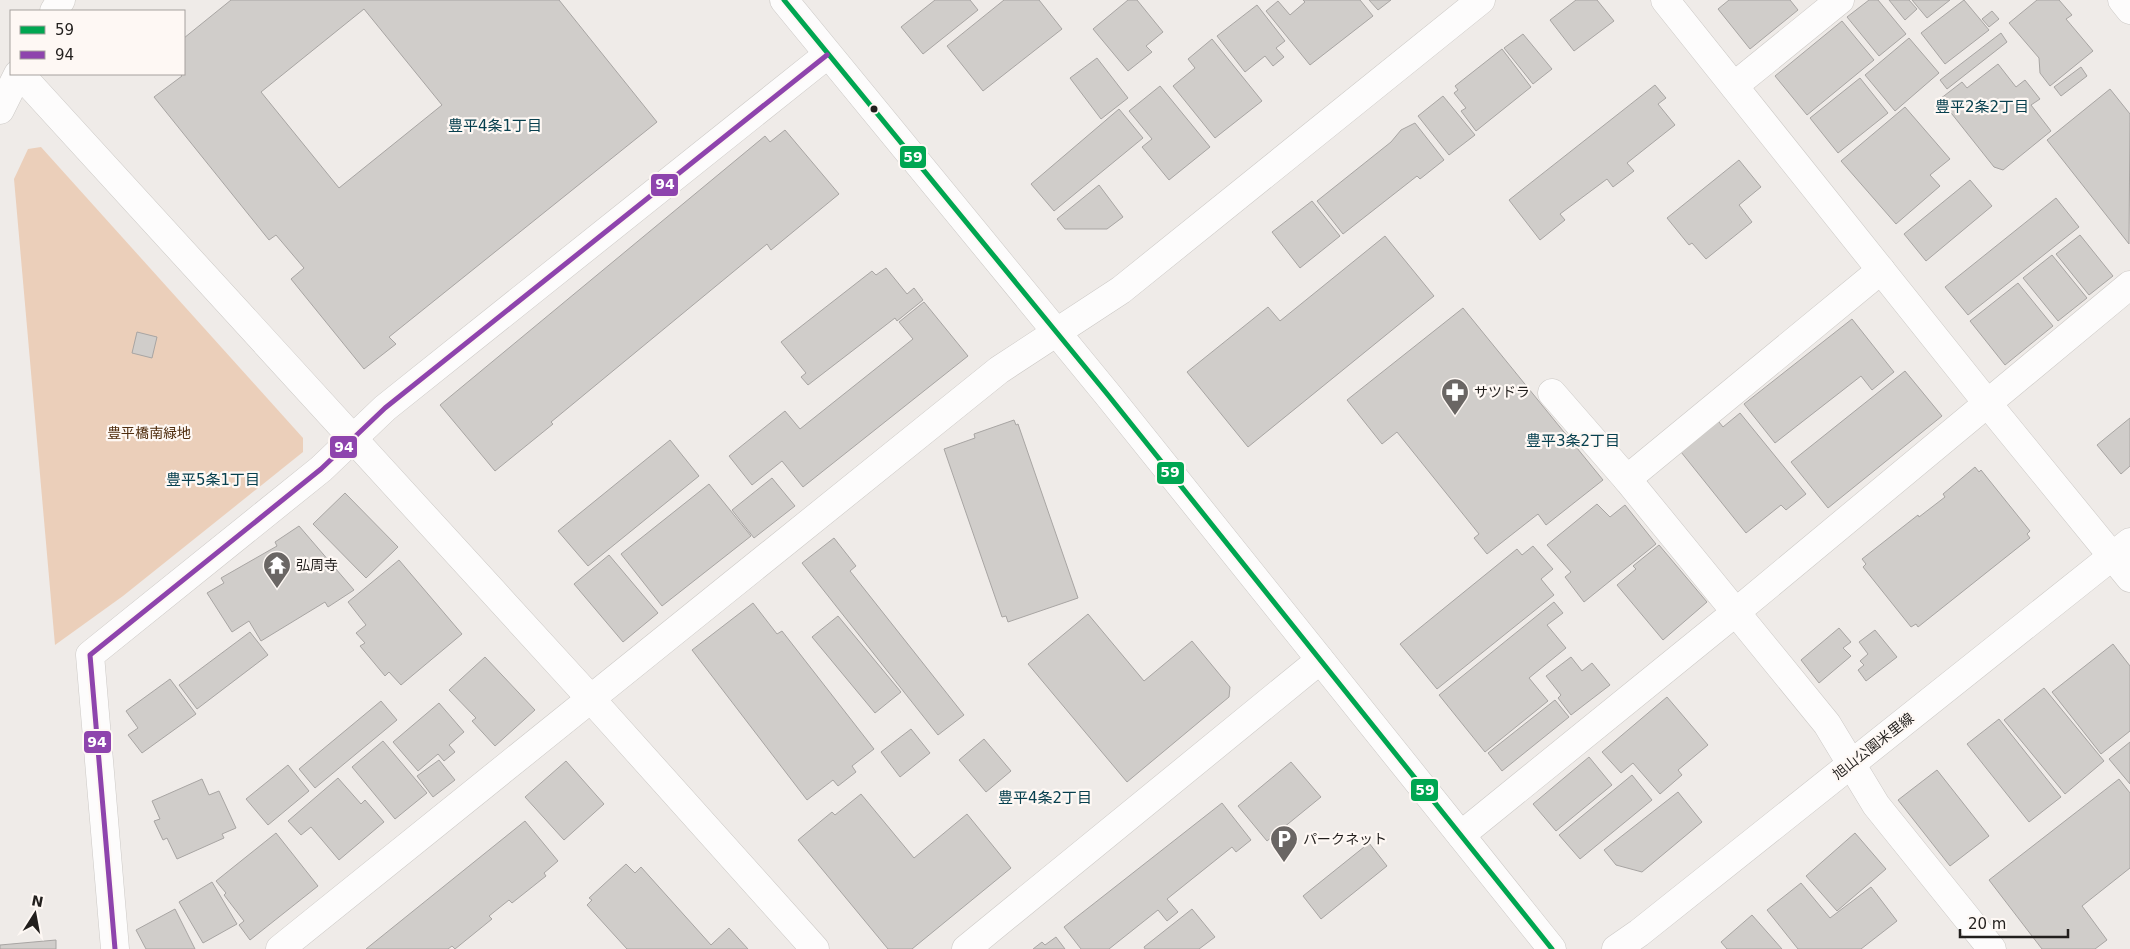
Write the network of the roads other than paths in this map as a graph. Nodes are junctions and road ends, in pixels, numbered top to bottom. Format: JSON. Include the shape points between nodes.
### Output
{"nodes":[{"id":1,"x":784,"y":0,"type":"edge"},
{"id":2,"x":1480,"y":0,"type":"edge"},
{"id":3,"x":1665,"y":0,"type":"edge"},
{"id":4,"x":1840,"y":0,"type":"edge"},
{"id":5,"x":2122,"y":0,"type":"edge"},
{"id":6,"x":2130,"y":10,"type":"edge"},
{"id":7,"x":827,"y":55,"type":"junction"},
{"id":8,"x":18,"y":75,"type":"edge"},
{"id":9,"x":20,"y":75,"type":"edge"},
{"id":10,"x":1734,"y":86,"type":"junction"},
{"id":11,"x":0,"y":110,"type":"edge"},
{"id":12,"x":1881,"y":270,"type":"junction"},
{"id":13,"x":2130,"y":286,"type":"edge"},
{"id":14,"x":1056,"y":332,"type":"junction"},
{"id":15,"x":1552,"y":393,"type":"dead end"},
{"id":16,"x":1988,"y":404,"type":"junction"},
{"id":17,"x":353,"y":438,"type":"junction"},
{"id":18,"x":1627,"y":480,"type":"junction"},
{"id":19,"x":2121,"y":549,"type":"edge"},
{"id":20,"x":2130,"y":578,"type":"edge"},
{"id":21,"x":1736,"y":612,"type":"junction"},
{"id":22,"x":1320,"y":660,"type":"junction"},
{"id":23,"x":591,"y":699,"type":"junction"},
{"id":24,"x":1851,"y":764,"type":"junction"},
{"id":25,"x":1461,"y":835,"type":"junction"},
{"id":26,"x":115,"y":949,"type":"edge"},
{"id":27,"x":280,"y":949,"type":"edge"},
{"id":28,"x":813,"y":949,"type":"edge"},
{"id":29,"x":966,"y":949,"type":"edge"},
{"id":30,"x":1552,"y":949,"type":"edge"},
{"id":31,"x":1616,"y":949,"type":"edge"},
{"id":32,"x":1992,"y":949,"type":"edge"}],
"edges":[{"from":1,"to":7,"type":"main road"},
{"from":2,"to":14,"type":"main road","via":[[1121,290]]},
{"from":3,"to":10,"type":"main road"},
{"from":4,"to":10,"type":"main road"},
{"from":5,"to":6,"type":"main road"},
{"from":7,"to":14,"type":"main road"},
{"from":7,"to":17,"type":"main road","via":[[385,408]]},
{"from":8,"to":11,"type":"main road"},
{"from":9,"to":17,"type":"main road"},
{"from":10,"to":12,"type":"main road"},
{"from":12,"to":16,"type":"main road"},
{"from":12,"to":18,"type":"main road"},
{"from":13,"to":16,"type":"main road"},
{"from":14,"to":22,"type":"main road"},
{"from":14,"to":23,"type":"main road","via":[[999,370]]},
{"from":15,"to":18,"type":"main road"},
{"from":16,"to":19,"type":"main road"},
{"from":16,"to":21,"type":"main road"},
{"from":17,"to":23,"type":"main road"},
{"from":17,"to":26,"type":"main road","via":[[321,469],[90,655]]},
{"from":18,"to":21,"type":"main road"},
{"from":19,"to":20,"type":"main road"},
{"from":19,"to":24,"type":"main road","name":"旭山公園米里線"},
{"from":21,"to":24,"type":"main road","via":[[1827,724]]},
{"from":21,"to":25,"type":"main road"},
{"from":22,"to":25,"type":"main road"},
{"from":22,"to":29,"type":"main road"},
{"from":23,"to":27,"type":"main road"},
{"from":23,"to":28,"type":"main road"},
{"from":24,"to":31,"type":"main road","name":"旭山公園米里線"},
{"from":24,"to":32,"type":"main road","via":[[1876,805]]},
{"from":25,"to":30,"type":"main road"}]}
